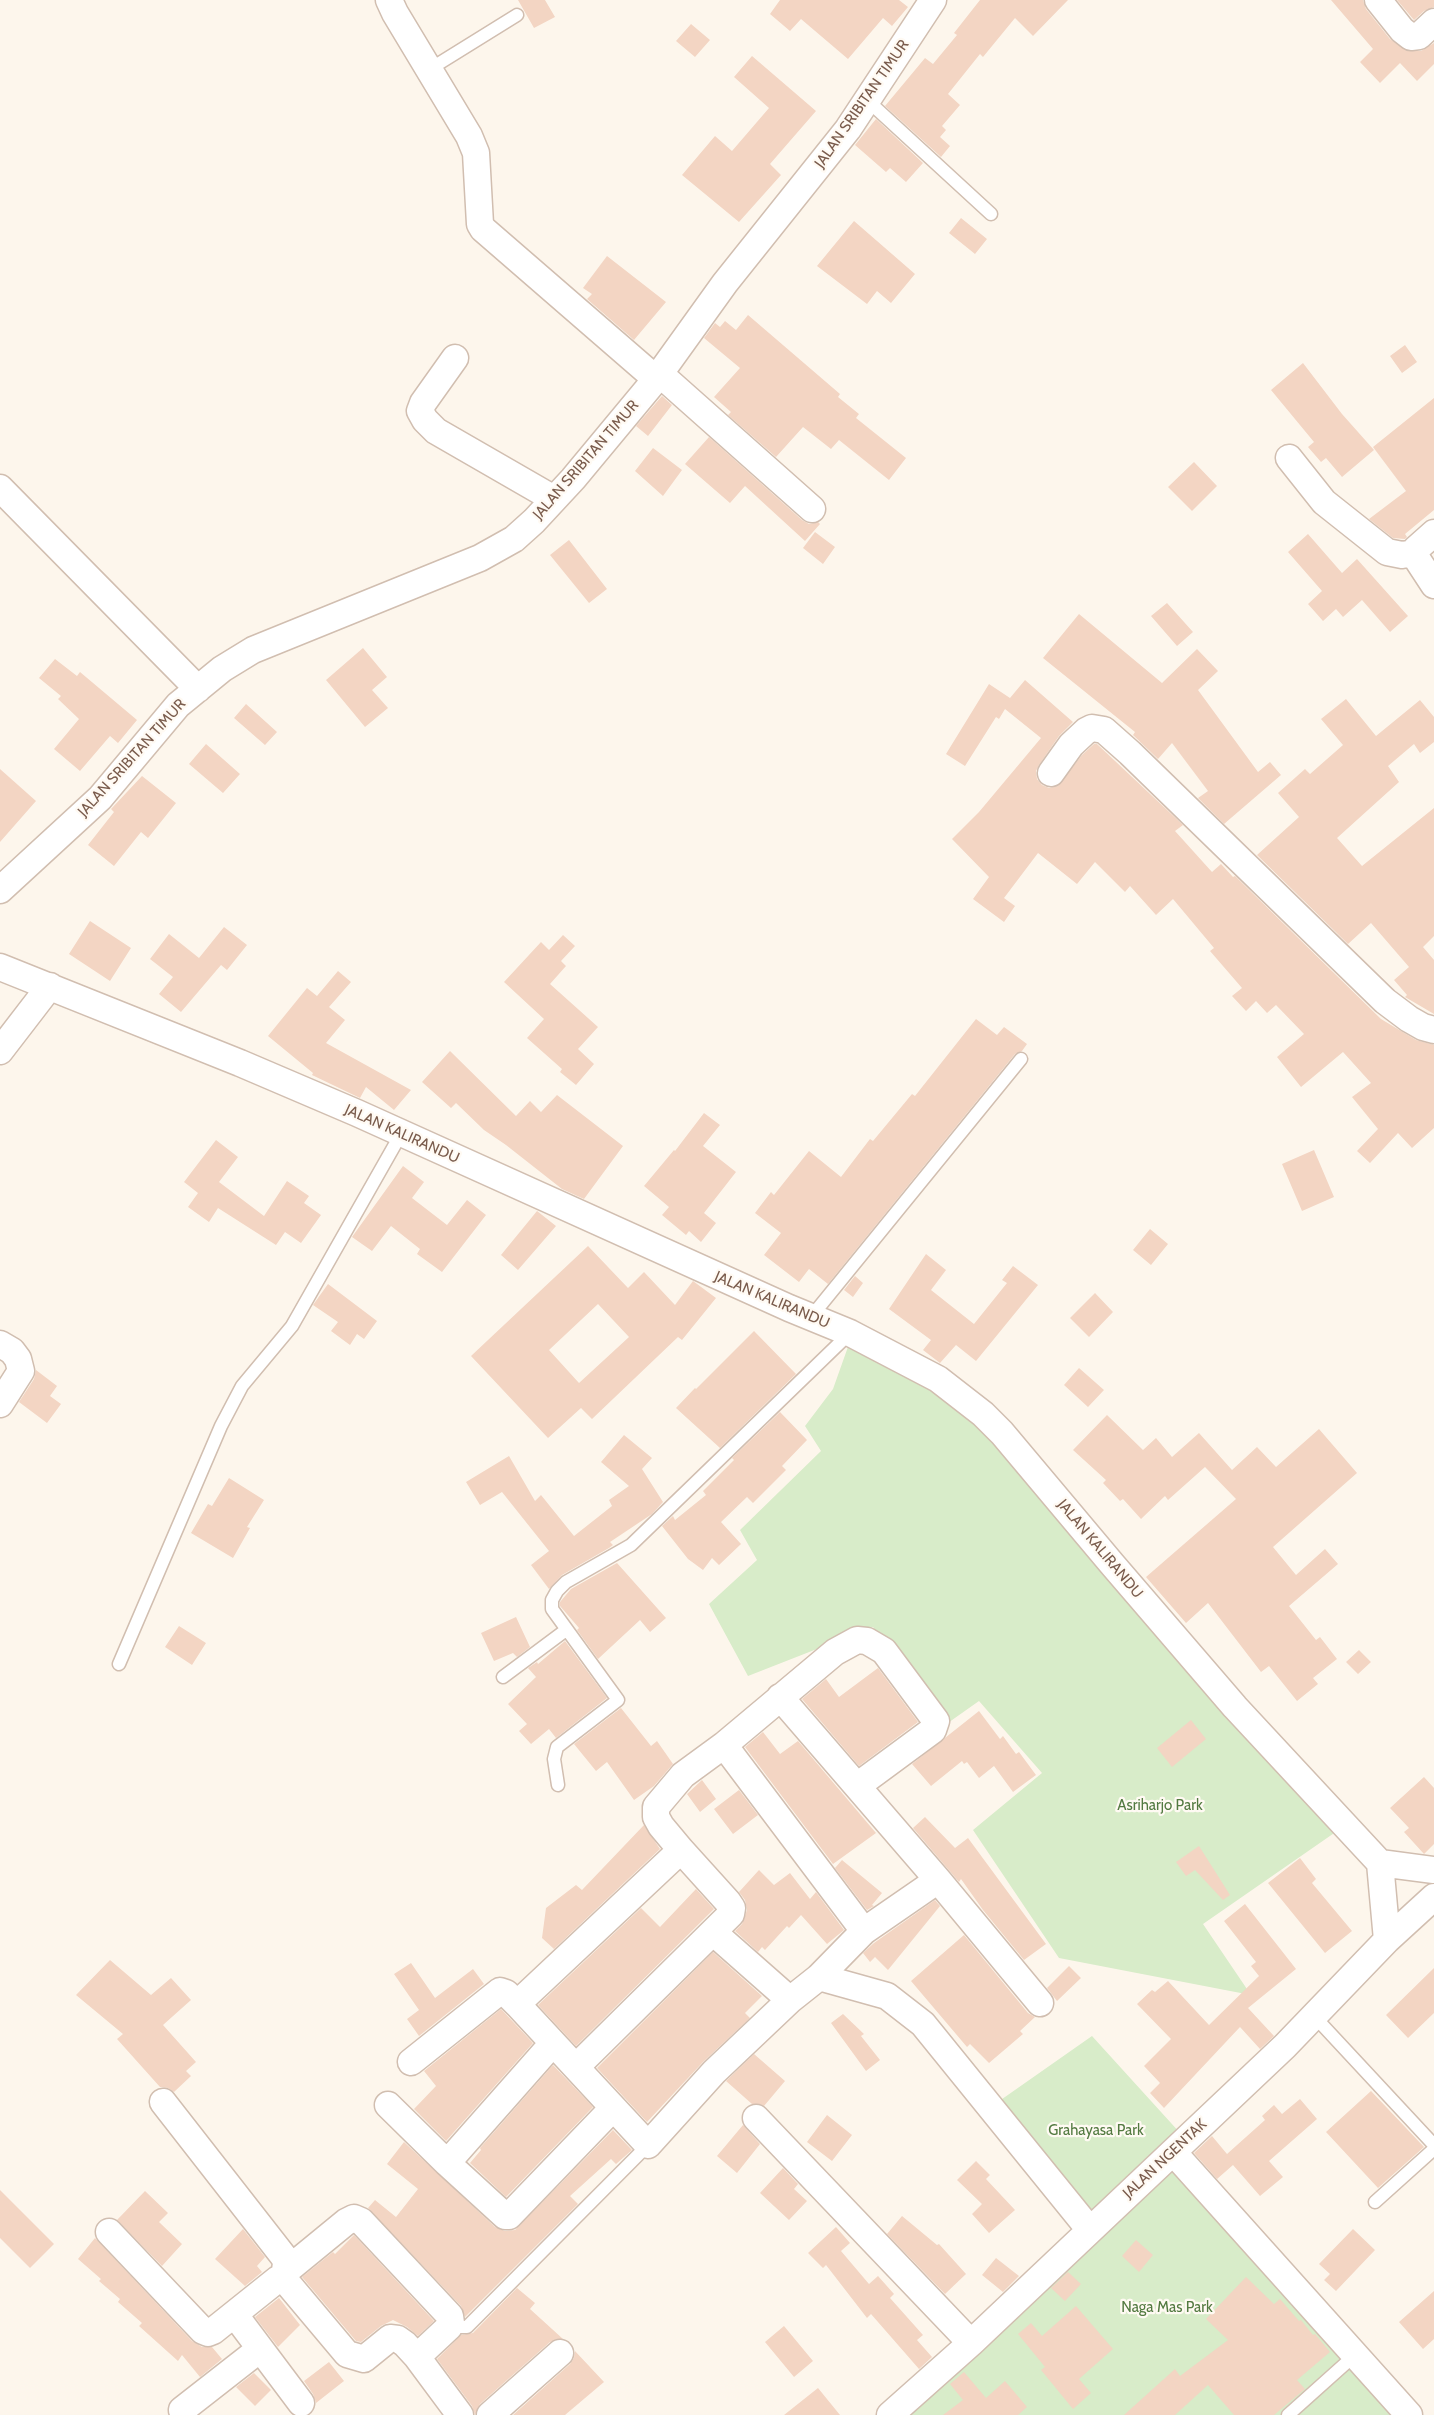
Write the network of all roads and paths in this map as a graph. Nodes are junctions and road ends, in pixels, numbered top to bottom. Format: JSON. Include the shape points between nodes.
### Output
{"nodes":[{"id":1,"x":389,"y":0,"type":"edge"},
{"id":2,"x":1378,"y":0,"type":"edge"},
{"id":3,"x":925,"y":4,"type":"edge"},
{"id":4,"x":517,"y":15,"type":"dead end"},
{"id":5,"x":1434,"y":22,"type":"edge"},
{"id":6,"x":430,"y":69,"type":"junction"},
{"id":7,"x":867,"y":100,"type":"junction"},
{"id":8,"x":991,"y":214,"type":"dead end"},
{"id":9,"x":455,"y":358,"type":"dead end"},
{"id":10,"x":658,"y":376,"type":"junction"},
{"id":11,"x":1289,"y":458,"type":"dead end"},
{"id":12,"x":0,"y":488,"type":"edge"},
{"id":13,"x":554,"y":499,"type":"junction"},
{"id":14,"x":812,"y":509,"type":"dead end"},
{"id":15,"x":1434,"y":532,"type":"edge"},
{"id":16,"x":1414,"y":552,"type":"junction"},
{"id":17,"x":1434,"y":585,"type":"edge"},
{"id":18,"x":198,"y":689,"type":"junction"},
{"id":19,"x":1051,"y":774,"type":"dead end"},
{"id":20,"x":6,"y":885,"type":"edge"},
{"id":21,"x":0,"y":912,"type":"edge"},
{"id":22,"x":0,"y":944,"type":"edge"},
{"id":23,"x":6,"y":969,"type":"edge"},
{"id":24,"x":50,"y":986,"type":"junction"},
{"id":25,"x":1434,"y":1030,"type":"edge"},
{"id":26,"x":0,"y":1051,"type":"edge"},
{"id":27,"x":1020,"y":1059,"type":"dead end"},
{"id":28,"x":401,"y":1134,"type":"junction"},
{"id":29,"x":811,"y":1317,"type":"junction"},
{"id":30,"x":850,"y":1333,"type":"junction"},
{"id":31,"x":0,"y":1344,"type":"edge"},
{"id":32,"x":0,"y":1404,"type":"edge"},
{"id":33,"x":566,"y":1630,"type":"junction"},
{"id":34,"x":119,"y":1664,"type":"dead end"},
{"id":35,"x":503,"y":1678,"type":"dead end"},
{"id":36,"x":780,"y":1697,"type":"junction"},
{"id":37,"x":724,"y":1744,"type":"junction"},
{"id":38,"x":558,"y":1785,"type":"dead end"},
{"id":39,"x":857,"y":1786,"type":"junction"},
{"id":40,"x":681,"y":1850,"type":"junction"},
{"id":41,"x":1380,"y":1863,"type":"junction"},
{"id":42,"x":1434,"y":1870,"type":"edge"},
{"id":43,"x":938,"y":1880,"type":"junction"},
{"id":44,"x":1434,"y":1897,"type":"edge"},
{"id":45,"x":864,"y":1930,"type":"junction"},
{"id":46,"x":714,"y":1933,"type":"junction"},
{"id":47,"x":1387,"y":1940,"type":"junction"},
{"id":48,"x":819,"y":1977,"type":"junction"},
{"id":49,"x":790,"y":2000,"type":"junction"},
{"id":50,"x":1040,"y":2003,"type":"dead end"},
{"id":51,"x":517,"y":2004,"type":"junction"},
{"id":52,"x":1314,"y":2016,"type":"junction"},
{"id":53,"x":553,"y":2043,"type":"junction"},
{"id":54,"x":410,"y":2062,"type":"dead end"},
{"id":55,"x":576,"y":2067,"type":"junction"},
{"id":56,"x":163,"y":2102,"type":"dead end"},
{"id":57,"x":388,"y":2105,"type":"dead end"},
{"id":58,"x":613,"y":2108,"type":"junction"},
{"id":59,"x":756,"y":2118,"type":"dead end"},
{"id":60,"x":648,"y":2145,"type":"junction"},
{"id":61,"x":1434,"y":2145,"type":"edge"},
{"id":62,"x":1434,"y":2149,"type":"edge"},
{"id":63,"x":1173,"y":2152,"type":"junction"},
{"id":64,"x":447,"y":2163,"type":"junction"},
{"id":65,"x":1375,"y":2202,"type":"dead end"},
{"id":66,"x":1090,"y":2230,"type":"junction"},
{"id":67,"x":109,"y":2232,"type":"dead end"},
{"id":68,"x":284,"y":2275,"type":"junction"},
{"id":69,"x":235,"y":2315,"type":"junction"},
{"id":70,"x":449,"y":2327,"type":"junction"},
{"id":71,"x":971,"y":2343,"type":"junction"},
{"id":72,"x":260,"y":2349,"type":"junction"},
{"id":73,"x":560,"y":2353,"type":"dead end"},
{"id":74,"x":1355,"y":2355,"type":"junction"},
{"id":75,"x":417,"y":2357,"type":"junction"},
{"id":76,"x":306,"y":2409,"type":"edge"},
{"id":77,"x":182,"y":2410,"type":"dead end"},
{"id":78,"x":460,"y":2415,"type":"edge"},
{"id":79,"x":490,"y":2415,"type":"edge"},
{"id":80,"x":890,"y":2415,"type":"edge"},
{"id":81,"x":1288,"y":2415,"type":"edge"},
{"id":82,"x":1408,"y":2415,"type":"edge"}],
"edges":[{"from":1,"to":6,"type":"street"},
{"from":2,"to":5,"type":"street","via":[[1411,37],[1419,36]]},
{"from":3,"to":7,"type":"street","name":"JALAN SRIBITAN TIMUR"},
{"from":4,"to":6,"type":"lane"},
{"from":6,"to":10,"type":"street","via":[[476,153],[482,229]]},
{"from":7,"to":8,"type":"lane"},
{"from":7,"to":10,"type":"street","name":"JALAN SRIBITAN TIMUR","via":[[848,129],[724,283]]},
{"from":9,"to":13,"type":"street","via":[[423,403],[420,411],[425,420],[436,431]]},
{"from":10,"to":13,"type":"street","name":"JALAN SRIBITAN TIMUR"},
{"from":10,"to":14,"type":"street"},
{"from":11,"to":16,"type":"street","via":[[1324,502],[1387,552],[1402,555]]},
{"from":12,"to":18,"type":"street"},
{"from":13,"to":18,"type":"street","name":"JALAN SRIBITAN TIMUR","via":[[514,539],[480,558],[254,650],[222,669]]},
{"from":15,"to":16,"type":"street"},
{"from":16,"to":17,"type":"street"},
{"from":18,"to":20,"type":"street","name":"JALAN SRIBITAN TIMUR","via":[[178,705],[100,798]]},
{"from":19,"to":25,"type":"street","via":[[1086,731],[1092,728],[1104,730],[1385,1001],[1409,1019]]},
{"from":20,"to":21,"type":"street","name":"JALAN SRIBITAN TIMUR"},
{"from":22,"to":23,"type":"street"},
{"from":23,"to":24,"type":"street","name":"JALAN KALIRANDU"},
{"from":24,"to":26,"type":"street"},
{"from":24,"to":28,"type":"street","name":"JALAN KALIRANDU","via":[[249,1067]]},
{"from":27,"to":29,"type":"lane"},
{"from":28,"to":29,"type":"street","name":"JALAN KALIRANDU"},
{"from":28,"to":34,"type":"lane","via":[[292,1326],[242,1386],[221,1426]]},
{"from":29,"to":30,"type":"street","name":"JALAN KALIRANDU"},
{"from":30,"to":33,"type":"lane","via":[[631,1545],[566,1582],[557,1591],[552,1609]]},
{"from":30,"to":41,"type":"street","name":"JALAN KALIRANDU","via":[[938,1379],[983,1414],[1236,1707]]},
{"from":31,"to":32,"type":"street","via":[[12,1351],[21,1371]]},
{"from":33,"to":35,"type":"lane"},
{"from":33,"to":38,"type":"lane","via":[[618,1700],[557,1747],[554,1759]]},
{"from":36,"to":37,"type":"street"},
{"from":36,"to":39,"type":"street"},
{"from":36,"to":39,"type":"street","via":[[857,1640],[867,1641],[884,1651],[934,1717],[936,1726]]},
{"from":37,"to":40,"type":"street","via":[[683,1775],[656,1807],[656,1817],[661,1826]]},
{"from":37,"to":45,"type":"street"},
{"from":39,"to":43,"type":"street"},
{"from":40,"to":46,"type":"street","via":[[732,1908],[731,1914]]},
{"from":40,"to":51,"type":"street"},
{"from":41,"to":42,"type":"street"},
{"from":41,"to":47,"type":"street"},
{"from":43,"to":45,"type":"street"},
{"from":43,"to":50,"type":"street"},
{"from":44,"to":47,"type":"street","name":"JALAN NGENTAK"},
{"from":45,"to":48,"type":"street"},
{"from":46,"to":49,"type":"street"},
{"from":46,"to":55,"type":"street"},
{"from":47,"to":52,"type":"street","name":"JALAN NGENTAK"},
{"from":48,"to":49,"type":"street"},
{"from":48,"to":66,"type":"street","via":[[888,1996],[923,2024]]},
{"from":49,"to":60,"type":"street","via":[[714,2072]]},
{"from":51,"to":53,"type":"street"},
{"from":51,"to":54,"type":"street","via":[[506,1993],[494,1994]]},
{"from":52,"to":61,"type":"lane"},
{"from":52,"to":63,"type":"street","name":"JALAN NGENTAK"},
{"from":53,"to":55,"type":"street"},
{"from":53,"to":64,"type":"street"},
{"from":55,"to":58,"type":"street"},
{"from":56,"to":68,"type":"street","via":[[284,2257]]},
{"from":57,"to":64,"type":"street"},
{"from":58,"to":60,"type":"street"},
{"from":58,"to":64,"type":"street","via":[[509,2216],[504,2216]]},
{"from":59,"to":71,"type":"street"},
{"from":60,"to":70,"type":"lane","via":[[467,2327]]},
{"from":62,"to":65,"type":"lane"},
{"from":63,"to":66,"type":"street","name":"JALAN NGENTAK"},
{"from":63,"to":74,"type":"street"},
{"from":66,"to":71,"type":"street","name":"JALAN NGENTAK"},
{"from":67,"to":69,"type":"street","via":[[203,2331],[208,2333]]},
{"from":68,"to":69,"type":"street"},
{"from":68,"to":70,"type":"street","via":[[354,2218],[446,2309],[450,2316]]},
{"from":68,"to":75,"type":"street","via":[[347,2354],[364,2359],[390,2338],[398,2339]]},
{"from":69,"to":72,"type":"street"},
{"from":70,"to":75,"type":"street"},
{"from":71,"to":80,"type":"street","name":"JALAN NGENTAK"},
{"from":72,"to":76,"type":"street"},
{"from":72,"to":77,"type":"street"},
{"from":73,"to":79,"type":"street"},
{"from":74,"to":81,"type":"lane"},
{"from":74,"to":82,"type":"street"},
{"from":75,"to":78,"type":"street"}]}
